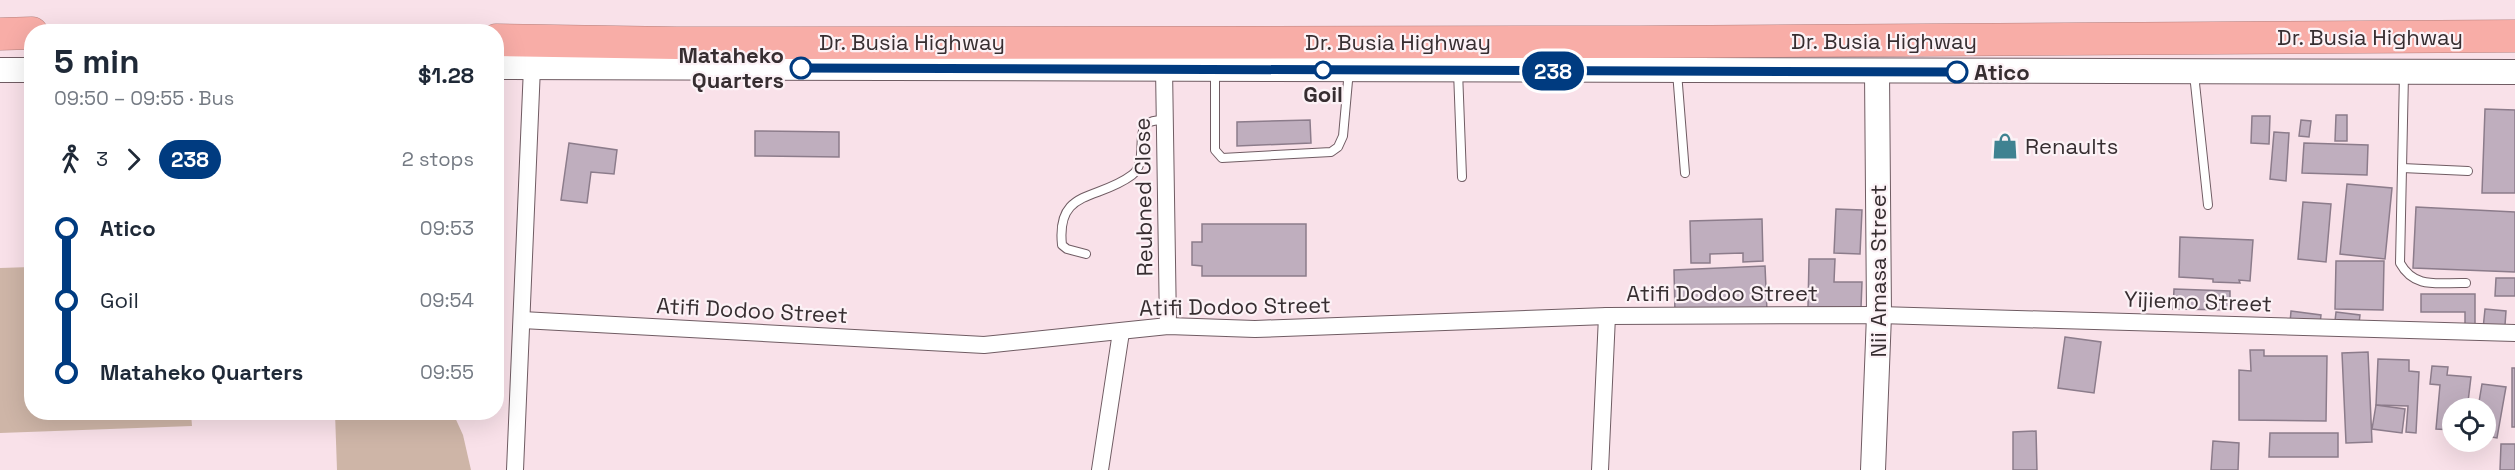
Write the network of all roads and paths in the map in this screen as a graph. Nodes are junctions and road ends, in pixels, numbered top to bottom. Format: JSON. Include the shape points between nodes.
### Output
{"nodes":[{"id":1,"x":24,"y":33,"type":"edge"},
{"id":2,"x":0,"y":34,"type":"edge"},
{"id":3,"x":2515,"y":36,"type":"edge"},
{"id":4,"x":504,"y":40,"type":"edge"},
{"id":5,"x":532,"y":67,"type":"junction"},
{"id":6,"x":504,"y":68,"type":"edge"},
{"id":7,"x":1164,"y":68,"type":"junction"},
{"id":8,"x":1215,"y":69,"type":"junction"},
{"id":9,"x":0,"y":70,"type":"edge"},
{"id":10,"x":24,"y":70,"type":"edge"},
{"id":11,"x":1349,"y":70,"type":"junction"},
{"id":12,"x":1458,"y":70,"type":"junction"},
{"id":13,"x":2404,"y":70,"type":"junction"},
{"id":14,"x":1677,"y":71,"type":"junction"},
{"id":15,"x":2194,"y":71,"type":"junction"},
{"id":16,"x":1877,"y":72,"type":"junction"},
{"id":17,"x":2515,"y":72,"type":"edge"},
{"id":18,"x":1165,"y":120,"type":"junction"},
{"id":19,"x":2402,"y":168,"type":"junction"},
{"id":20,"x":2468,"y":171,"type":"dead end"},
{"id":21,"x":1685,"y":173,"type":"dead end"},
{"id":22,"x":1462,"y":177,"type":"dead end"},
{"id":23,"x":2208,"y":205,"type":"dead end"},
{"id":24,"x":1086,"y":254,"type":"dead end"},
{"id":25,"x":2466,"y":283,"type":"dead end"},
{"id":26,"x":1879,"y":315,"type":"junction"},
{"id":27,"x":1607,"y":316,"type":"junction"},
{"id":28,"x":522,"y":320,"type":"junction"},
{"id":29,"x":1168,"y":326,"type":"junction"},
{"id":30,"x":1121,"y":333,"type":"junction"},
{"id":31,"x":2515,"y":333,"type":"edge"},
{"id":32,"x":515,"y":470,"type":"edge"},
{"id":33,"x":1100,"y":470,"type":"edge"},
{"id":34,"x":1600,"y":470,"type":"edge"},
{"id":35,"x":1873,"y":470,"type":"edge"}],
"edges":[{"from":1,"to":2,"type":"highway"},
{"from":3,"to":4,"type":"highway","name":"Dr. Busia Highway","via":[[1653,42]]},
{"from":5,"to":6,"type":"street","name":"Dr. Busia Highway"},
{"from":5,"to":7,"type":"street","name":"Dr. Busia Highway"},
{"from":5,"to":28,"type":"street"},
{"from":7,"to":8,"type":"street","name":"Dr. Busia Highway"},
{"from":7,"to":18,"type":"street","name":"Reubned Close"},
{"from":8,"to":11,"type":"street","name":"Dr. Busia Highway"},
{"from":8,"to":11,"type":"lane","via":[[1215,150],[1222,158],[1331,152],[1343,136]]},
{"from":9,"to":10,"type":"street"},
{"from":11,"to":12,"type":"street","name":"Dr. Busia Highway"},
{"from":12,"to":14,"type":"street","name":"Dr. Busia Highway"},
{"from":12,"to":22,"type":"lane"},
{"from":13,"to":15,"type":"street","name":"Dr. Busia Highway"},
{"from":13,"to":17,"type":"street","name":"Dr. Busia Highway"},
{"from":13,"to":19,"type":"lane"},
{"from":14,"to":16,"type":"street","name":"Dr. Busia Highway"},
{"from":14,"to":21,"type":"lane"},
{"from":15,"to":16,"type":"street","name":"Dr. Busia Highway"},
{"from":15,"to":23,"type":"lane"},
{"from":16,"to":26,"type":"street","name":"Nii Amasa Street"},
{"from":18,"to":24,"type":"lane","via":[[1144,127],[1139,166],[1132,175],[1075,203],[1066,212],[1060,226],[1062,245]]},
{"from":18,"to":29,"type":"street","name":"Reubned Close"},
{"from":19,"to":20,"type":"lane"},
{"from":19,"to":25,"type":"lane","via":[[2400,263],[2417,282]]},
{"from":26,"to":27,"type":"street","name":"Atifi Dodoo Street"},
{"from":26,"to":31,"type":"street","name":"Yijiemo Street"},
{"from":26,"to":35,"type":"street","name":"Nii Amasa Street"},
{"from":27,"to":29,"type":"street","name":"Atifi Dodoo Street","via":[[1255,329]]},
{"from":27,"to":34,"type":"street"},
{"from":28,"to":30,"type":"street","name":"Atifi Dodoo Street","via":[[984,345]]},
{"from":28,"to":32,"type":"street"},
{"from":29,"to":30,"type":"street","name":"Atifi Dodoo Street"},
{"from":30,"to":33,"type":"street"}]}
